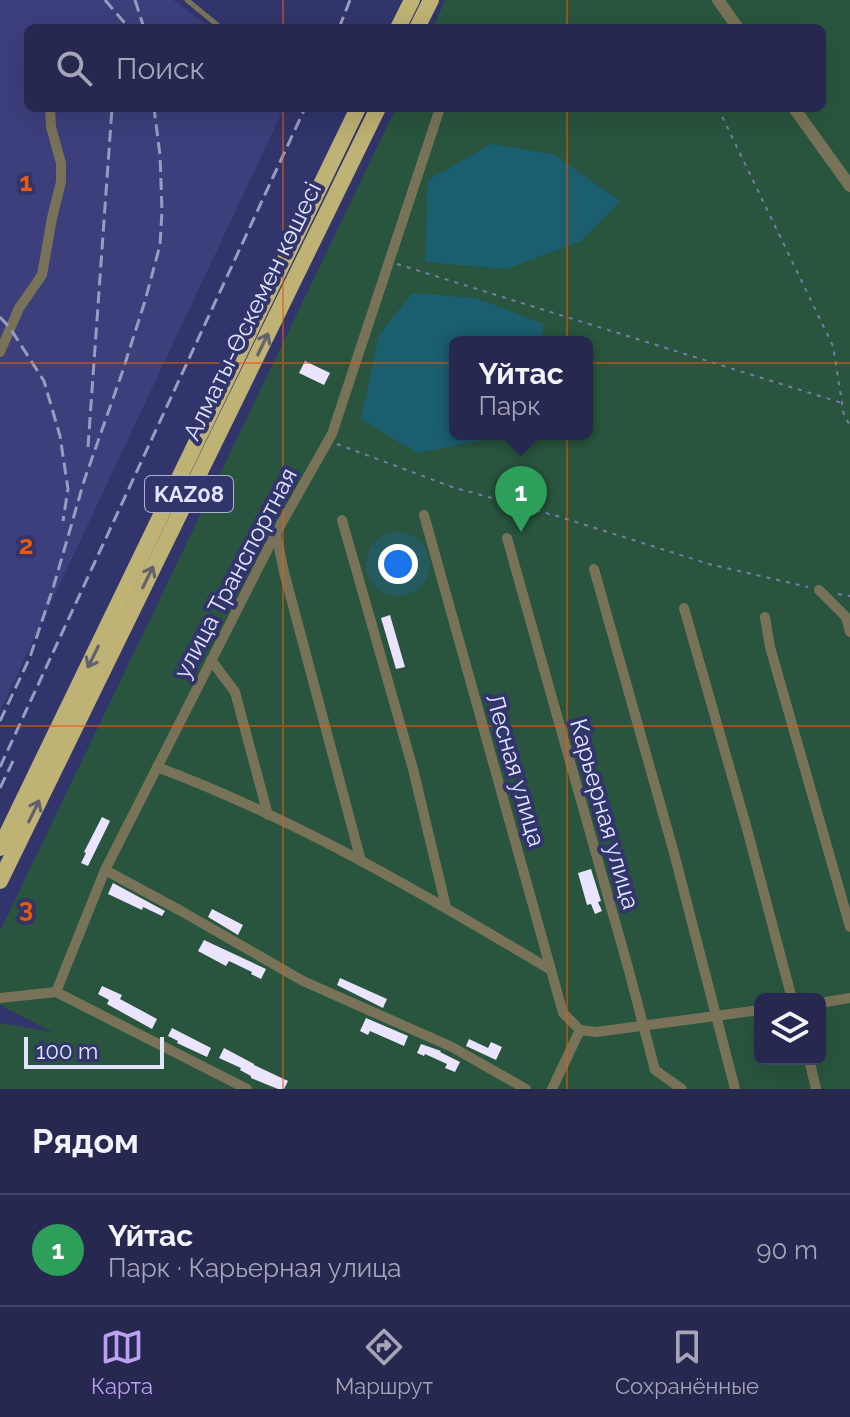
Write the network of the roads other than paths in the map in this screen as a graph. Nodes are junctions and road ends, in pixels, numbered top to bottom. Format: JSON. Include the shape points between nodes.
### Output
{"nodes":[{"id":1,"x":187,"y":0,"type":"edge"},
{"id":2,"x":412,"y":0,"type":"edge"},
{"id":3,"x":431,"y":0,"type":"edge"},
{"id":4,"x":718,"y":0,"type":"edge"},
{"id":5,"x":216,"y":24,"type":"edge"},
{"id":6,"x":400,"y":24,"type":"edge"},
{"id":7,"x":419,"y":24,"type":"edge"},
{"id":8,"x":735,"y":24,"type":"edge"},
{"id":9,"x":50,"y":112,"type":"edge"},
{"id":10,"x":354,"y":112,"type":"edge"},
{"id":11,"x":376,"y":112,"type":"edge"},
{"id":12,"x":439,"y":112,"type":"edge"},
{"id":13,"x":797,"y":112,"type":"edge"},
{"id":14,"x":850,"y":186,"type":"edge"},
{"id":15,"x":0,"y":352,"type":"edge"},
{"id":16,"x":424,"y":515,"type":"dead end"},
{"id":17,"x":342,"y":520,"type":"dead end"},
{"id":18,"x":276,"y":533,"type":"junction"},
{"id":19,"x":507,"y":538,"type":"dead end"},
{"id":20,"x":594,"y":569,"type":"dead end"},
{"id":21,"x":819,"y":590,"type":"road end"},
{"id":22,"x":684,"y":608,"type":"dead end"},
{"id":23,"x":765,"y":617,"type":"dead end"},
{"id":24,"x":850,"y":632,"type":"edge"},
{"id":25,"x":211,"y":660,"type":"junction"},
{"id":26,"x":58,"y":746,"type":"junction"},
{"id":27,"x":157,"y":767,"type":"junction"},
{"id":28,"x":268,"y":815,"type":"junction"},
{"id":29,"x":0,"y":848,"type":"edge"},
{"id":30,"x":361,"y":861,"type":"junction"},
{"id":31,"x":105,"y":870,"type":"junction"},
{"id":32,"x":0,"y":881,"type":"edge"},
{"id":33,"x":446,"y":907,"type":"junction"},
{"id":34,"x":850,"y":927,"type":"edge"},
{"id":35,"x":551,"y":970,"type":"junction"},
{"id":36,"x":56,"y":992,"type":"junction"},
{"id":37,"x":790,"y":993,"type":"edge"},
{"id":38,"x":0,"y":998,"type":"edge"},
{"id":39,"x":850,"y":998,"type":"edge"},
{"id":40,"x":826,"y":1002,"type":"edge"},
{"id":41,"x":754,"y":1011,"type":"edge"},
{"id":42,"x":717,"y":1016,"type":"junction"},
{"id":43,"x":643,"y":1025,"type":"junction"},
{"id":44,"x":580,"y":1030,"type":"junction"},
{"id":45,"x":810,"y":1065,"type":"edge"},
{"id":46,"x":247,"y":1089,"type":"edge"},
{"id":47,"x":526,"y":1089,"type":"edge"},
{"id":48,"x":552,"y":1089,"type":"edge"},
{"id":49,"x":682,"y":1089,"type":"edge"},
{"id":50,"x":735,"y":1089,"type":"edge"},
{"id":51,"x":816,"y":1089,"type":"edge"}],
"edges":[{"from":1,"to":5,"type":"lane"},
{"from":2,"to":6,"type":"highway"},
{"from":3,"to":7,"type":"highway"},
{"from":4,"to":8,"type":"street"},
{"from":9,"to":15,"type":"street","via":[[61,182],[42,275],[19,308]]},
{"from":10,"to":26,"type":"highway","name":"Алматы-Өскемен көшесі","number":"KAZ08","one_way":true},
{"from":26,"to":11,"type":"highway","name":"Алматы-Өскемен көшесі","number":"KAZ08","one_way":true},
{"from":12,"to":18,"type":"street","name":"улица Транспортная","via":[[332,434]]},
{"from":13,"to":14,"type":"street"},
{"from":16,"to":35,"type":"street","name":"Лесная улица"},
{"from":17,"to":33,"type":"street"},
{"from":18,"to":25,"type":"street","name":"улица Транспортная"},
{"from":18,"to":30,"type":"street"},
{"from":19,"to":43,"type":"street","name":"Карьерная улица"},
{"from":20,"to":42,"type":"street"},
{"from":21,"to":24,"type":"street","via":[[846,617]]},
{"from":22,"to":37,"type":"street"},
{"from":23,"to":34,"type":"street"},
{"from":25,"to":27,"type":"street","name":"улица Транспортная"},
{"from":25,"to":28,"type":"street","via":[[235,692]]},
{"from":26,"to":29,"type":"highway","name":"Алматы-Өскемен көшесі","number":"KAZ08"},
{"from":32,"to":26,"type":"highway","name":"Алматы-Өскемен көшесі","number":"KAZ08","one_way":true},
{"from":27,"to":28,"type":"street"},
{"from":27,"to":31,"type":"street","name":"улица Транспортная"},
{"from":28,"to":30,"type":"street"},
{"from":30,"to":33,"type":"street"},
{"from":31,"to":36,"type":"street","name":"улица Транспортная"},
{"from":31,"to":47,"type":"street","via":[[303,981],[452,1047]]},
{"from":33,"to":35,"type":"street"},
{"from":35,"to":44,"type":"street","name":"Лесная улица","via":[[563,1013]]},
{"from":36,"to":38,"type":"street"},
{"from":36,"to":46,"type":"street"},
{"from":39,"to":40,"type":"street"},
{"from":41,"to":42,"type":"street"},
{"from":42,"to":43,"type":"street"},
{"from":42,"to":50,"type":"street"},
{"from":43,"to":44,"type":"street"},
{"from":43,"to":49,"type":"street","name":"Карьерная улица","via":[[655,1070]]},
{"from":44,"to":48,"type":"street"},
{"from":45,"to":51,"type":"street"}]}
